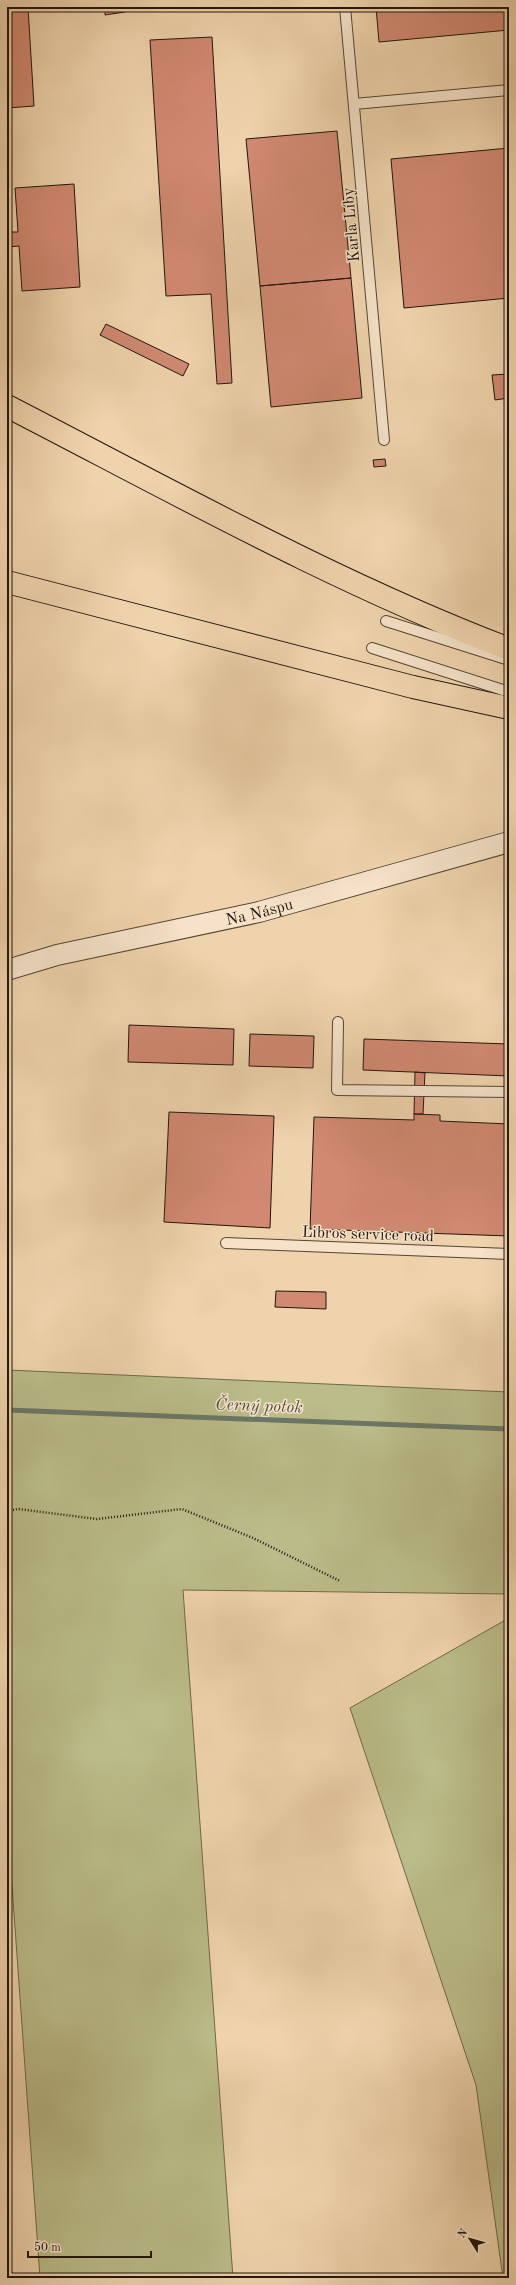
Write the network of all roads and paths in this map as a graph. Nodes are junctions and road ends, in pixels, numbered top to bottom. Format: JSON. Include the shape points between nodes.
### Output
{"nodes":[{"id":1,"x":345,"y":7,"type":"edge"},
{"id":2,"x":509,"y":90,"type":"edge"},
{"id":3,"x":354,"y":104,"type":"junction"},
{"id":4,"x":7,"y":406,"type":"edge"},
{"id":5,"x":384,"y":440,"type":"dead end"},
{"id":6,"x":10,"y":582,"type":"edge"},
{"id":7,"x":386,"y":621,"type":"dead end"},
{"id":8,"x":372,"y":648,"type":"dead end"},
{"id":9,"x":509,"y":649,"type":"edge"},
{"id":10,"x":509,"y":660,"type":"edge"},
{"id":11,"x":509,"y":692,"type":"edge"},
{"id":12,"x":509,"y":708,"type":"edge"},
{"id":13,"x":509,"y":842,"type":"edge"},
{"id":14,"x":7,"y":970,"type":"edge"},
{"id":15,"x":338,"y":1022,"type":"dead end"},
{"id":16,"x":509,"y":1092,"type":"edge"},
{"id":17,"x":226,"y":1243,"type":"dead end"},
{"id":18,"x":509,"y":1254,"type":"edge"},
{"id":19,"x":7,"y":1511,"type":"edge"},
{"id":20,"x":340,"y":1582,"type":"dead end"}],
"edges":[{"from":1,"to":3,"type":"lane","name":"Karla Líby"},
{"from":2,"to":3,"type":"lane"},
{"from":3,"to":5,"type":"lane","name":"Karla Líby"},
{"from":4,"to":9,"type":"highway","via":[[369,589]]},
{"from":6,"to":12,"type":"highway","via":[[413,687]]},
{"from":7,"to":10,"type":"lane"},
{"from":8,"to":11,"type":"lane"},
{"from":13,"to":14,"type":"street","name":"Na Náspu","via":[[259,912],[73,952]]},
{"from":15,"to":16,"type":"lane","via":[[337,1090]]},
{"from":17,"to":18,"type":"lane","name":"Libros service road"},
{"from":19,"to":20,"type":"path","via":[[18,1509],[97,1519],[182,1509],[253,1538]]}]}
